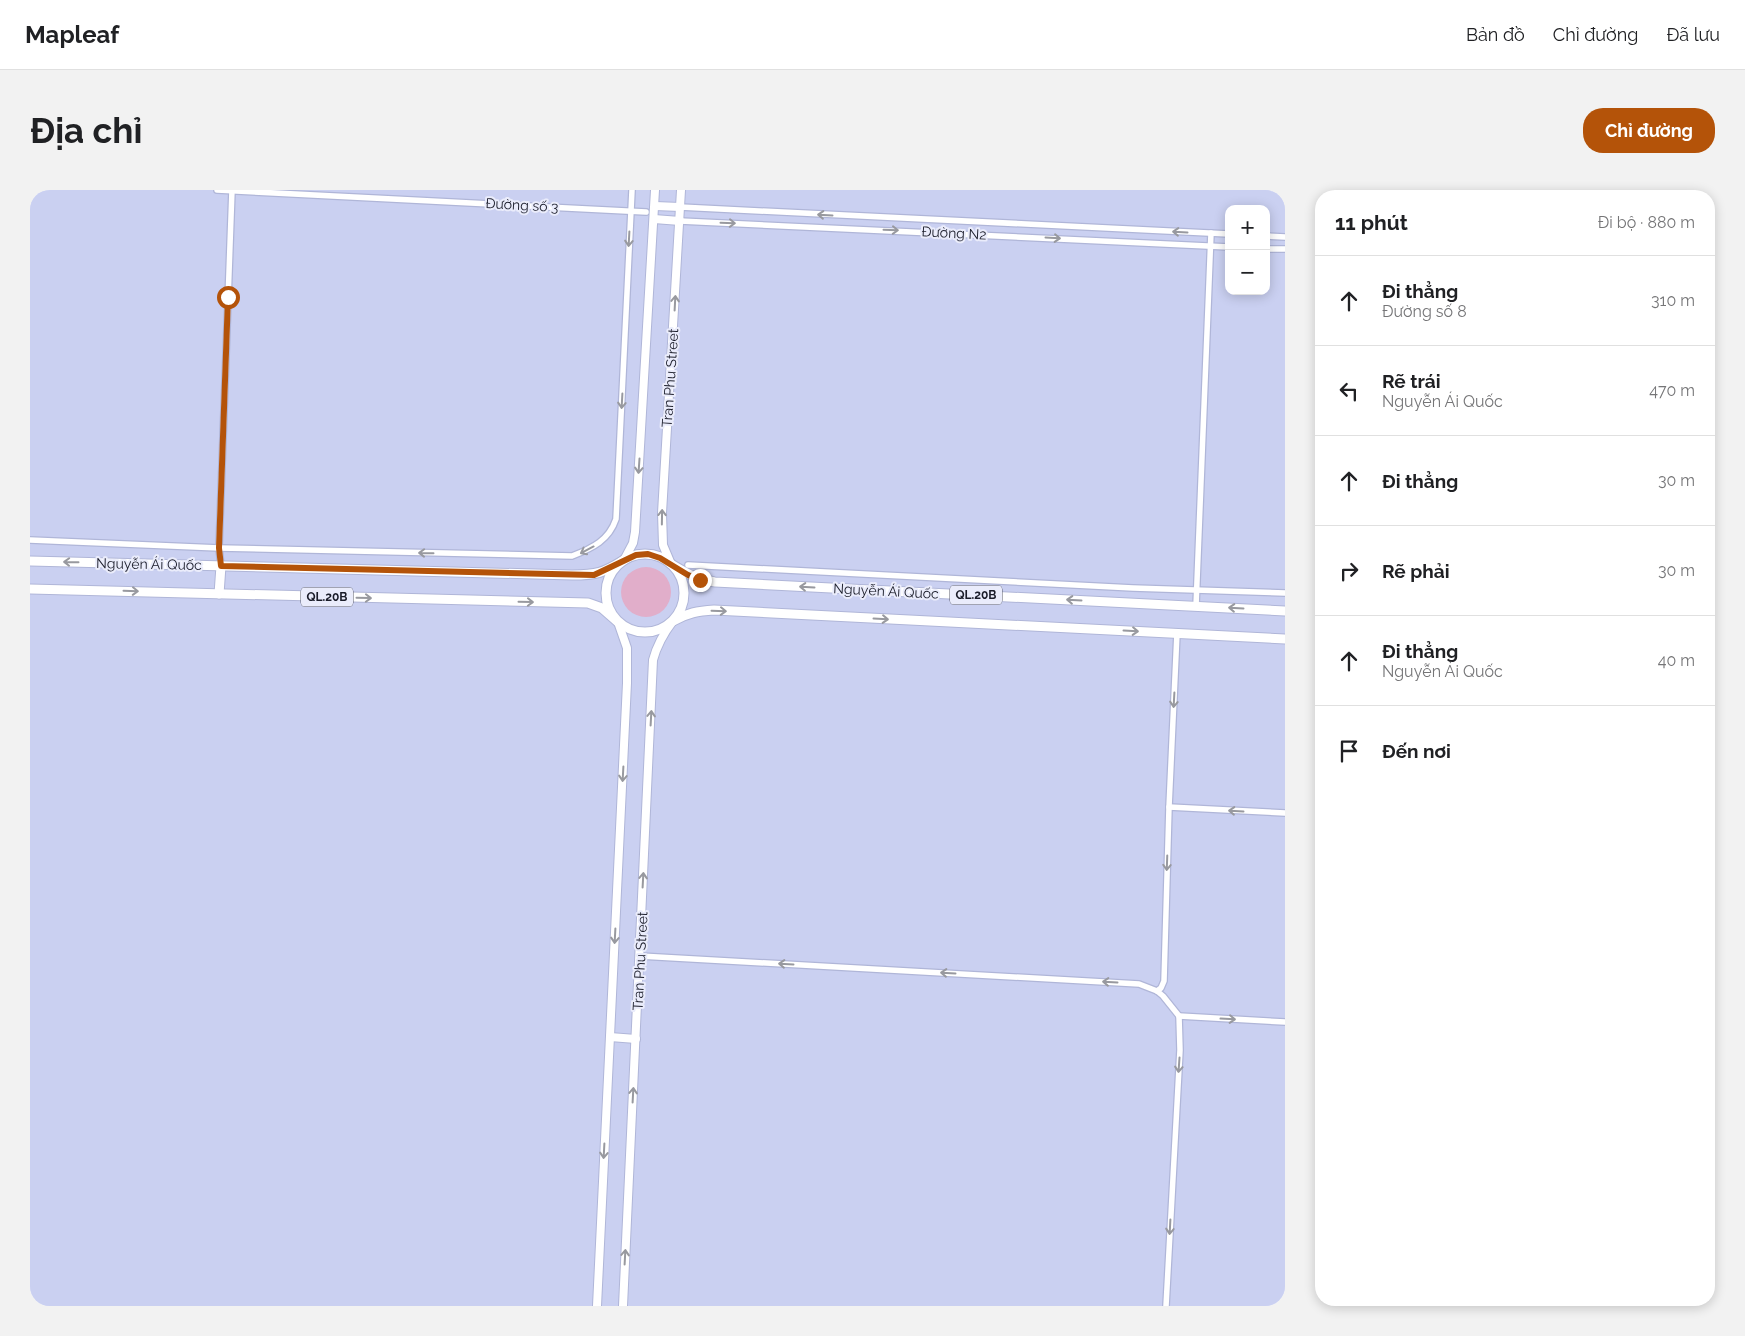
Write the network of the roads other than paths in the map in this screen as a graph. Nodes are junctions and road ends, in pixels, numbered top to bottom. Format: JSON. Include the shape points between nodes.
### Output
{"nodes":[{"id":1,"x":217,"y":190,"type":"edge"},
{"id":2,"x":232,"y":190,"type":"edge"},
{"id":3,"x":632,"y":190,"type":"edge"},
{"id":4,"x":655,"y":190,"type":"edge"},
{"id":5,"x":681,"y":190,"type":"edge"},
{"id":6,"x":655,"y":206,"type":"junction"},
{"id":7,"x":680,"y":207,"type":"junction"},
{"id":8,"x":631,"y":210,"type":"junction"},
{"id":9,"x":646,"y":212,"type":"junction"},
{"id":10,"x":654,"y":219,"type":"junction"},
{"id":11,"x":680,"y":221,"type":"junction"},
{"id":12,"x":1211,"y":233,"type":"junction"},
{"id":13,"x":1225,"y":234,"type":"edge"},
{"id":14,"x":1270,"y":236,"type":"edge"},
{"id":15,"x":1285,"y":237,"type":"edge"},
{"id":16,"x":1210,"y":246,"type":"junction"},
{"id":17,"x":1225,"y":247,"type":"edge"},
{"id":18,"x":1270,"y":249,"type":"edge"},
{"id":19,"x":1285,"y":250,"type":"edge"},
{"id":20,"x":30,"y":540,"type":"edge"},
{"id":21,"x":219,"y":548,"type":"junction"},
{"id":22,"x":624,"y":560,"type":"junction"},
{"id":23,"x":30,"y":561,"type":"edge"},
{"id":24,"x":671,"y":564,"type":"junction"},
{"id":25,"x":688,"y":565,"type":"dead end"},
{"id":26,"x":221,"y":566,"type":"junction"},
{"id":27,"x":30,"y":589,"type":"edge"},
{"id":28,"x":1196,"y":590,"type":"junction"},
{"id":29,"x":1285,"y":593,"type":"edge"},
{"id":30,"x":219,"y":594,"type":"junction"},
{"id":31,"x":1196,"y":606,"type":"junction"},
{"id":32,"x":1285,"y":611,"type":"edge"},
{"id":33,"x":673,"y":621,"type":"junction"},
{"id":34,"x":618,"y":622,"type":"junction"},
{"id":35,"x":1177,"y":633,"type":"junction"},
{"id":36,"x":1285,"y":639,"type":"edge"},
{"id":37,"x":1169,"y":807,"type":"junction"},
{"id":38,"x":1285,"y":813,"type":"edge"},
{"id":39,"x":640,"y":956,"type":"junction"},
{"id":40,"x":1157,"y":991,"type":"junction"},
{"id":41,"x":1179,"y":1016,"type":"junction"},
{"id":42,"x":1285,"y":1022,"type":"edge"},
{"id":43,"x":610,"y":1037,"type":"junction"},
{"id":44,"x":636,"y":1039,"type":"junction"},
{"id":45,"x":597,"y":1306,"type":"edge"},
{"id":46,"x":622,"y":1306,"type":"edge"},
{"id":47,"x":1166,"y":1306,"type":"edge"}],
"edges":[{"from":1,"to":2,"type":"street","name":"Đường số 3"},
{"from":2,"to":8,"type":"street","name":"Đường số 3"},
{"from":2,"to":21,"type":"street"},
{"from":3,"to":8,"type":"street"},
{"from":4,"to":6,"type":"main road","name":"Tran Phu Street"},
{"from":5,"to":7,"type":"main road","name":"Tran Phu Street"},
{"from":6,"to":7,"type":"main road"},
{"from":6,"to":9,"type":"street"},
{"from":6,"to":10,"type":"main road","name":"Tran Phu Street"},
{"from":7,"to":11,"type":"main road","name":"Tran Phu Street"},
{"from":12,"to":7,"type":"street","name":"Đường N2","one_way":true},
{"from":8,"to":9,"type":"street","name":"Đường số 3"},
{"from":8,"to":21,"type":"street","one_way":true,"via":[[616,519],[612,532],[572,556]]},
{"from":9,"to":10,"type":"street"},
{"from":10,"to":11,"type":"main road"},
{"from":10,"to":22,"type":"main road","name":"Tran Phu Street","one_way":true,"via":[[635,532]]},
{"from":11,"to":16,"type":"street","name":"Đường N2","one_way":true},
{"from":24,"to":11,"type":"main road","name":"Tran Phu Street","one_way":true,"via":[[663,545],[662,507]]},
{"from":12,"to":13,"type":"street","name":"Đường N2"},
{"from":12,"to":16,"type":"street"},
{"from":14,"to":15,"type":"street"},
{"from":16,"to":17,"type":"street","name":"Đường N2"},
{"from":16,"to":28,"type":"street"},
{"from":18,"to":19,"type":"street"},
{"from":20,"to":21,"type":"street"},
{"from":21,"to":26,"type":"street"},
{"from":22,"to":24,"type":"main road","via":[[648,554]]},
{"from":22,"to":26,"type":"main road","name":"Nguyễn Ái Quốc","number":"QL.20B","via":[[594,575]]},
{"from":22,"to":34,"type":"main road","via":[[608,578],[605,590],[610,612]]},
{"from":26,"to":23,"type":"main road","name":"Nguyễn Ái Quốc","number":"QL.20B","one_way":true},
{"from":31,"to":24,"type":"main road","name":"Nguyễn Ái Quốc","number":"QL.20B","one_way":true,"via":[[715,582],[700,580]]},
{"from":24,"to":33,"type":"main road","via":[[684,586],[684,599]]},
{"from":25,"to":28,"type":"street"},
{"from":26,"to":30,"type":"main road"},
{"from":27,"to":30,"type":"main road","name":"Nguyễn Ái Quốc","number":"QL.20B","one_way":true},
{"from":28,"to":29,"type":"street"},
{"from":28,"to":31,"type":"street"},
{"from":30,"to":34,"type":"main road","name":"Nguyễn Ái Quốc","number":"QL.20B","one_way":true,"via":[[588,603],[602,608]]},
{"from":32,"to":31,"type":"main road","name":"Nguyễn Ái Quốc","number":"QL.20B","one_way":true},
{"from":33,"to":34,"type":"main road","via":[[663,628],[645,632],[628,629]]},
{"from":33,"to":35,"type":"main road","name":"Nguyễn Ái Quốc","number":"QL.20B","one_way":true,"via":[[696,610],[714,610]]},
{"from":39,"to":33,"type":"main road","name":"Tran Phu Street","one_way":true,"via":[[653,660],[662,635]]},
{"from":34,"to":43,"type":"main road","name":"Tran Phu Street","one_way":true,"via":[[628,657]]},
{"from":35,"to":36,"type":"main road","name":"Nguyễn Ái Quốc","number":"QL.20B"},
{"from":35,"to":37,"type":"street","one_way":true},
{"from":38,"to":37,"type":"street","one_way":true},
{"from":37,"to":40,"type":"street","one_way":true,"via":[[1164,981]]},
{"from":40,"to":39,"type":"street","one_way":true,"via":[[1139,984]]},
{"from":39,"to":44,"type":"main road","name":"Tran Phu Street"},
{"from":40,"to":41,"type":"street"},
{"from":41,"to":42,"type":"street","one_way":true},
{"from":41,"to":47,"type":"street","one_way":true,"via":[[1180,1050]]},
{"from":43,"to":44,"type":"main road"},
{"from":43,"to":45,"type":"main road","name":"Tran Phu Street","one_way":true},
{"from":46,"to":44,"type":"main road","name":"Tran Phu Street","one_way":true}]}
